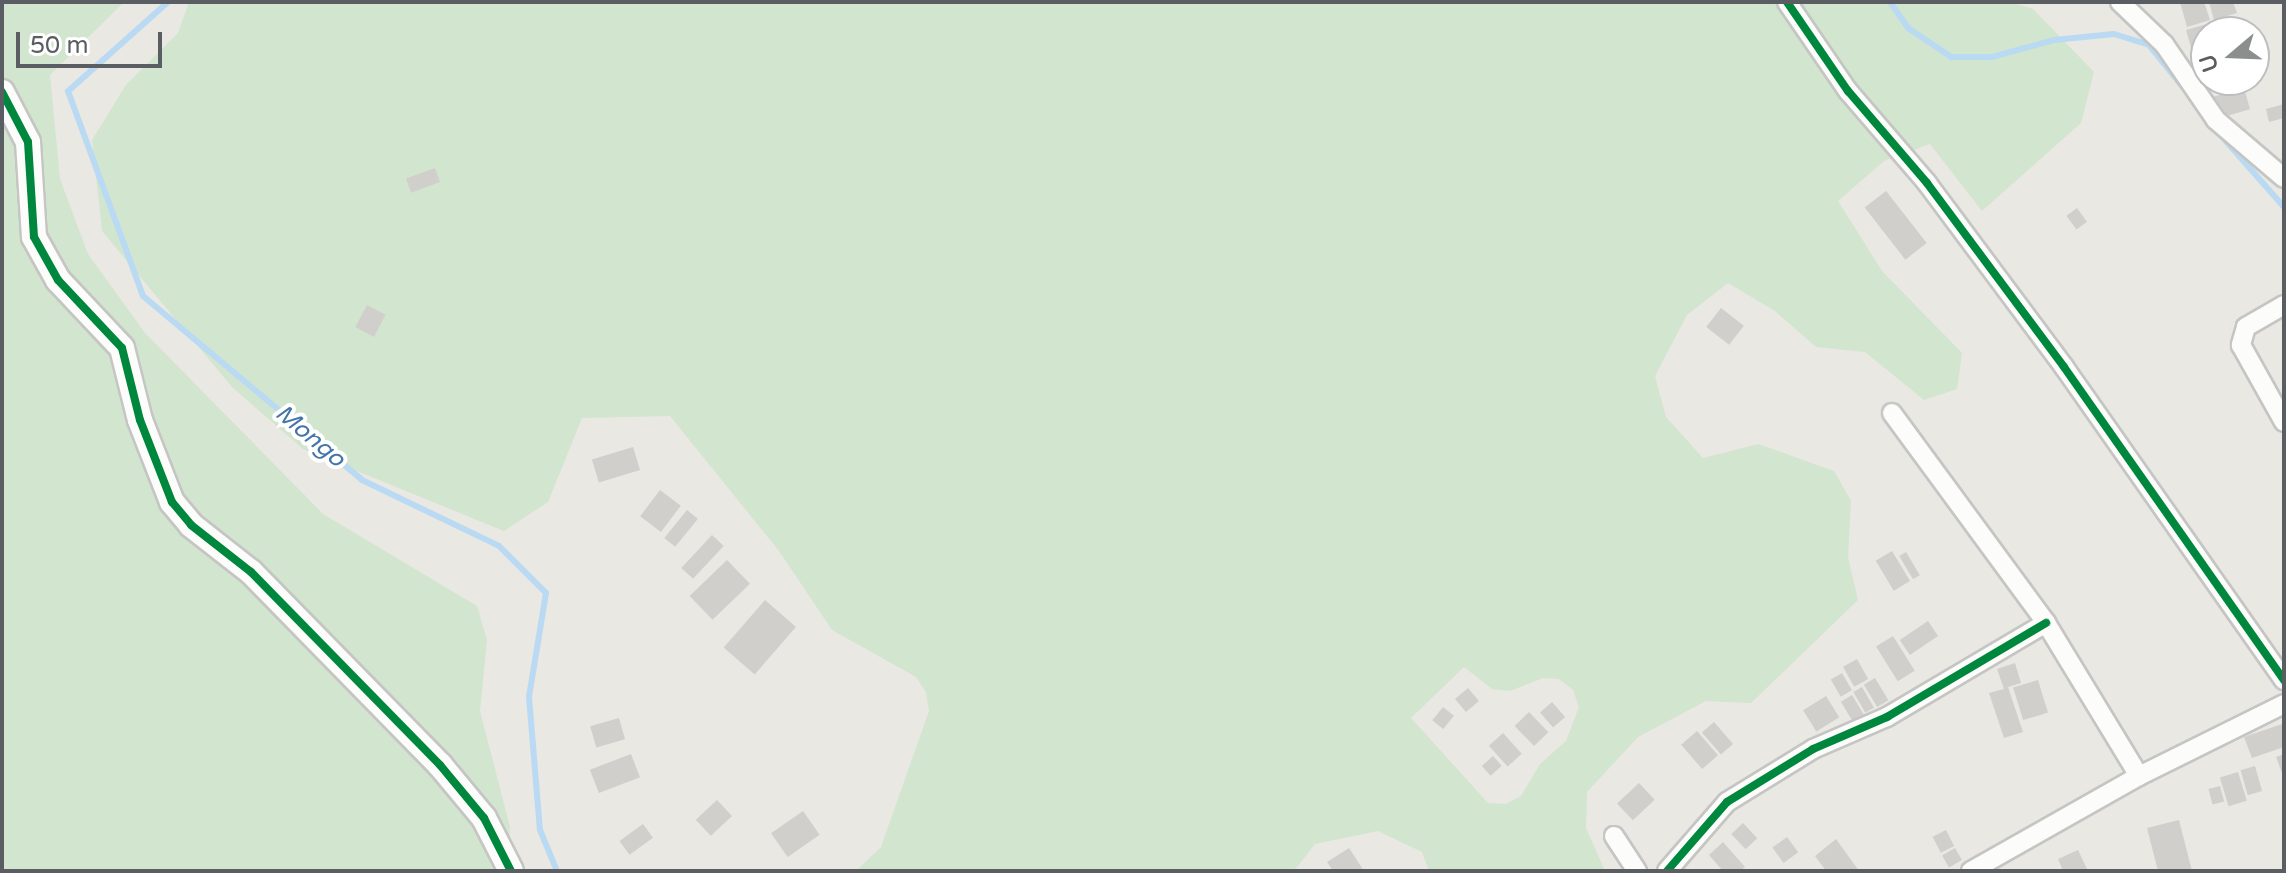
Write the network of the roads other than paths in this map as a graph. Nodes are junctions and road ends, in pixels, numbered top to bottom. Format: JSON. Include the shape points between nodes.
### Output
{"nodes":[{"id":1,"x":1787,"y":2,"type":"edge"},
{"id":2,"x":2120,"y":2,"type":"edge"},
{"id":3,"x":2,"y":92,"type":"edge"},
{"id":4,"x":2284,"y":178,"type":"edge"},
{"id":5,"x":2284,"y":305,"type":"edge"},
{"id":6,"x":1892,"y":413,"type":"dead end"},
{"id":7,"x":2284,"y":422,"type":"edge"},
{"id":8,"x":2046,"y":623,"type":"junction"},
{"id":9,"x":2284,"y":680,"type":"edge"},
{"id":10,"x":2284,"y":704,"type":"edge"},
{"id":11,"x":2139,"y":776,"type":"junction"},
{"id":12,"x":1614,"y":836,"type":"dead end"},
{"id":13,"x":511,"y":871,"type":"edge"},
{"id":14,"x":1637,"y":871,"type":"edge"},
{"id":15,"x":1667,"y":871,"type":"edge"},
{"id":16,"x":1971,"y":871,"type":"edge"}],
"edges":[{"from":1,"to":9,"type":"street","via":[[1848,91],[1927,183],[2064,367]]},
{"from":2,"to":4,"type":"street","via":[[2164,44],[2216,120]]},
{"from":3,"to":13,"type":"street","via":[[28,142],[34,237],[58,280],[122,348],[140,420],[172,502],[191,525],[251,572],[440,765],[484,818]]},
{"from":5,"to":7,"type":"street","via":[[2246,327],[2241,345]]},
{"from":6,"to":8,"type":"street"},
{"from":8,"to":11,"type":"street"},
{"from":8,"to":15,"type":"street","via":[[1887,717],[1813,749],[1727,802]]},
{"from":10,"to":11,"type":"street"},
{"from":11,"to":16,"type":"street"},
{"from":12,"to":14,"type":"street"}]}
